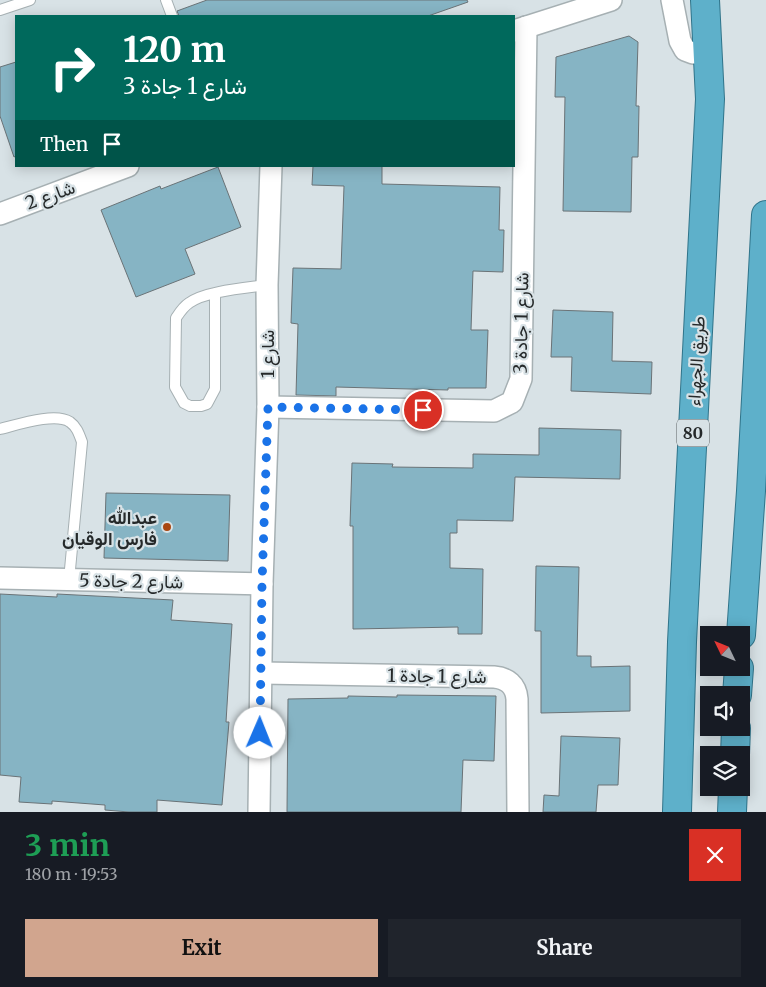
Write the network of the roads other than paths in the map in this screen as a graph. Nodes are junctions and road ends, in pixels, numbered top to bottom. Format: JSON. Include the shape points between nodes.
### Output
{"nodes":[{"id":1,"x":30,"y":0,"type":"edge"},
{"id":2,"x":166,"y":0,"type":"edge"},
{"id":3,"x":611,"y":0,"type":"edge"},
{"id":4,"x":672,"y":0,"type":"edge"},
{"id":5,"x":705,"y":0,"type":"edge"},
{"id":6,"x":720,"y":0,"type":"edge"},
{"id":7,"x":0,"y":10,"type":"edge"},
{"id":8,"x":172,"y":15,"type":"edge"},
{"id":9,"x":520,"y":29,"type":"edge"},
{"id":10,"x":708,"y":53,"type":"junction"},
{"id":11,"x":710,"y":98,"type":"junction"},
{"id":12,"x":125,"y":167,"type":"edge"},
{"id":13,"x":271,"y":167,"type":"edge"},
{"id":14,"x":0,"y":214,"type":"edge"},
{"id":15,"x":766,"y":215,"type":"edge"},
{"id":16,"x":764,"y":279,"type":"edge"},
{"id":17,"x":267,"y":285,"type":"junction"},
{"id":18,"x":215,"y":294,"type":"junction"},
{"id":19,"x":268,"y":407,"type":"junction"},
{"id":20,"x":0,"y":428,"type":"edge"},
{"id":21,"x":759,"y":451,"type":"edge"},
{"id":22,"x":758,"y":491,"type":"edge"},
{"id":23,"x":0,"y":578,"type":"edge"},
{"id":24,"x":69,"y":580,"type":"junction"},
{"id":25,"x":262,"y":584,"type":"junction"},
{"id":26,"x":742,"y":626,"type":"edge"},
{"id":27,"x":262,"y":673,"type":"junction"},
{"id":28,"x":733,"y":796,"type":"edge"},
{"id":29,"x":259,"y":812,"type":"edge"},
{"id":30,"x":518,"y":812,"type":"edge"},
{"id":31,"x":678,"y":812,"type":"edge"},
{"id":32,"x":732,"y":812,"type":"edge"}],
"edges":[{"from":1,"to":7,"type":"lane"},
{"from":2,"to":8,"type":"lane"},
{"from":3,"to":9,"type":"street"},
{"from":4,"to":10,"type":"street","via":[[680,41],[685,50]]},
{"from":5,"to":10,"type":"highway","name":"طريق الجهراء","number":"80"},
{"from":6,"to":11,"type":"highway"},
{"from":9,"to":19,"type":"street","name":"شارع 1 جادة 3","via":[[521,379],[512,402],[494,411]]},
{"from":10,"to":11,"type":"highway","name":"طريق الجهراء","number":"80"},
{"from":11,"to":31,"type":"highway","name":"طريق الجهراء","number":"80","via":[[682,642]]},
{"from":12,"to":14,"type":"street","name":"شارع 2"},
{"from":13,"to":17,"type":"street","name":"شارع 1"},
{"from":15,"to":16,"type":"highway"},
{"from":16,"to":21,"type":"highway"},
{"from":17,"to":18,"type":"lane"},
{"from":17,"to":19,"type":"street","name":"شارع 1"},
{"from":18,"to":18,"type":"lane","via":[[189,302],[176,318],[175,387],[184,403],[190,406],[207,404],[215,389]]},
{"from":19,"to":25,"type":"street","name":"شارع 1"},
{"from":20,"to":24,"type":"lane","via":[[54,418],[68,421],[77,429],[82,442]]},
{"from":21,"to":22,"type":"highway"},
{"from":22,"to":26,"type":"highway"},
{"from":23,"to":24,"type":"street","name":"شارع 2 جادة 5"},
{"from":24,"to":25,"type":"street","name":"شارع 2 جادة 5"},
{"from":25,"to":27,"type":"street","name":"شارع 1"},
{"from":27,"to":29,"type":"street","name":"شارع 1"},
{"from":27,"to":30,"type":"street","name":"شارع 1 جادة 1","via":[[494,677],[506,680],[514,688],[517,699]]},
{"from":28,"to":32,"type":"highway"}]}
